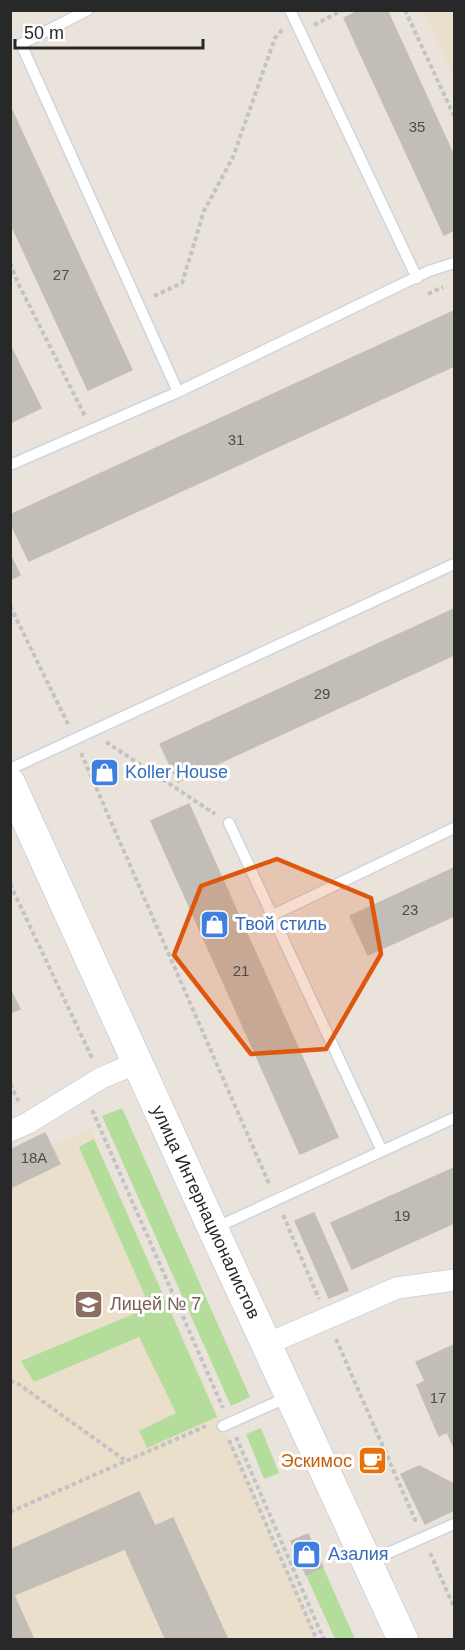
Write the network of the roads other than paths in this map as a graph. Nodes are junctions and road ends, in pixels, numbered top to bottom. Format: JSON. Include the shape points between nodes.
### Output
{"nodes":[{"id":1,"x":88,"y":10,"type":"edge"},
{"id":2,"x":291,"y":13,"type":"edge"},
{"id":3,"x":454,"y":263,"type":"edge"},
{"id":4,"x":417,"y":278,"type":"junction"},
{"id":5,"x":178,"y":392,"type":"junction"},
{"id":6,"x":10,"y":465,"type":"edge"},
{"id":7,"x":454,"y":564,"type":"edge"},
{"id":8,"x":10,"y":769,"type":"edge"},
{"id":9,"x":10,"y":783,"type":"edge"},
{"id":10,"x":229,"y":823,"type":"road end"},
{"id":11,"x":454,"y":828,"type":"edge"},
{"id":12,"x":273,"y":915,"type":"junction"},
{"id":13,"x":137,"y":1063,"type":"junction"},
{"id":14,"x":454,"y":1118,"type":"edge"},
{"id":15,"x":10,"y":1131,"type":"edge"},
{"id":16,"x":382,"y":1151,"type":"junction"},
{"id":17,"x":213,"y":1229,"type":"junction"},
{"id":18,"x":454,"y":1280,"type":"edge"},
{"id":19,"x":267,"y":1344,"type":"junction"},
{"id":20,"x":291,"y":1396,"type":"junction"},
{"id":21,"x":226,"y":1425,"type":"road end"},
{"id":22,"x":454,"y":1524,"type":"edge"},
{"id":23,"x":367,"y":1563,"type":"junction"},
{"id":24,"x":403,"y":1640,"type":"edge"}],
"edges":[{"from":1,"to":5,"type":"lane","via":[[21,44]]},
{"from":2,"to":4,"type":"lane"},
{"from":3,"to":4,"type":"lane"},
{"from":4,"to":5,"type":"lane"},
{"from":5,"to":6,"type":"lane"},
{"from":7,"to":8,"type":"lane"},
{"from":9,"to":13,"type":"street","name":"улица Интернационалистов"},
{"from":10,"to":12,"type":"lane"},
{"from":11,"to":12,"type":"lane"},
{"from":12,"to":16,"type":"lane"},
{"from":13,"to":15,"type":"street","via":[[101,1078]]},
{"from":13,"to":17,"type":"street","name":"улица Интернационалистов"},
{"from":14,"to":16,"type":"lane"},
{"from":16,"to":17,"type":"lane"},
{"from":17,"to":19,"type":"street","name":"улица Интернационалистов"},
{"from":18,"to":19,"type":"street","via":[[397,1288]]},
{"from":19,"to":20,"type":"street","name":"улица Интернационалистов"},
{"from":20,"to":21,"type":"lane"},
{"from":20,"to":23,"type":"street","name":"улица Интернационалистов"},
{"from":22,"to":23,"type":"lane"},
{"from":23,"to":24,"type":"street","name":"улица Интернационалистов"}]}
